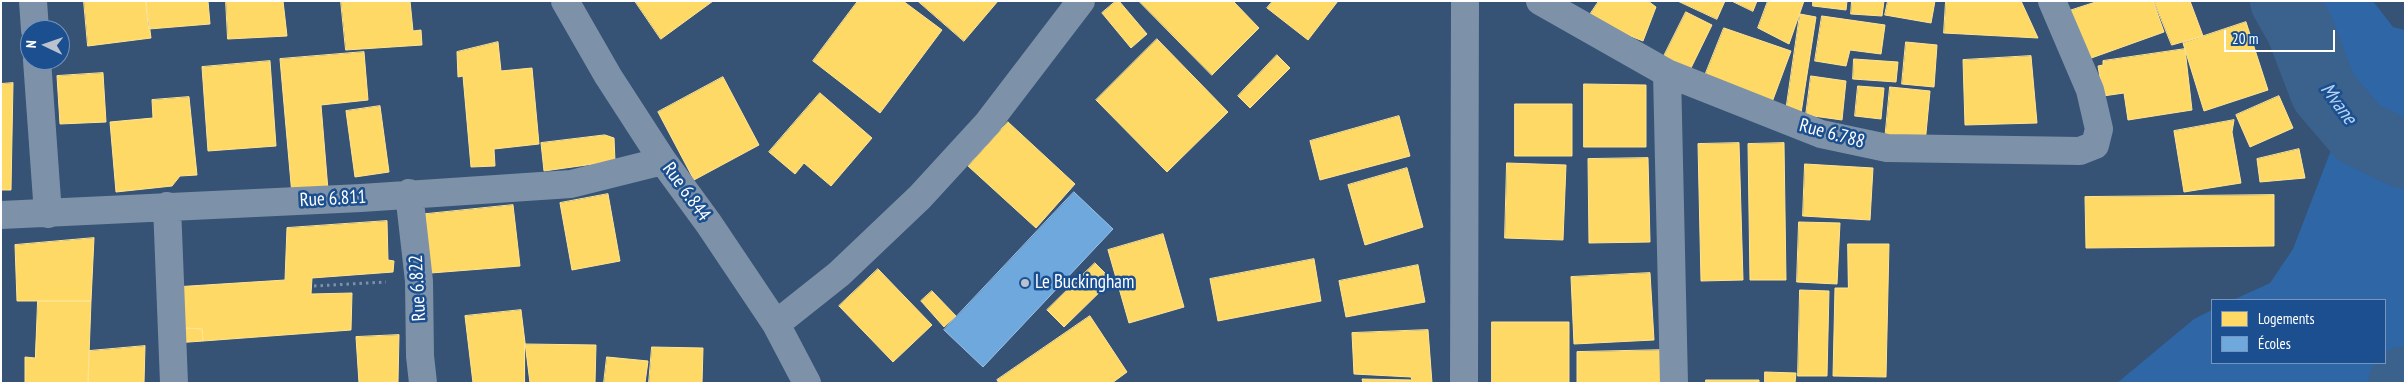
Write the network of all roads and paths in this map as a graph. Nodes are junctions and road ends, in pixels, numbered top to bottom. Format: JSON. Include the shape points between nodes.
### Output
{"nodes":[{"id":1,"x":33,"y":1,"type":"edge"},
{"id":2,"x":565,"y":1,"type":"edge"},
{"id":3,"x":1081,"y":1,"type":"edge"},
{"id":4,"x":1464,"y":1,"type":"edge"},
{"id":5,"x":1540,"y":1,"type":"edge"},
{"id":6,"x":2052,"y":1,"type":"edge"},
{"id":7,"x":1578,"y":11,"type":"edge"},
{"id":8,"x":34,"y":20,"type":"edge"},
{"id":9,"x":38,"y":70,"type":"edge"},
{"id":10,"x":1667,"y":73,"type":"junction"},
{"id":11,"x":663,"y":161,"type":"junction"},
{"id":12,"x":409,"y":193,"type":"junction"},
{"id":13,"x":167,"y":206,"type":"junction"},
{"id":14,"x":48,"y":214,"type":"junction"},
{"id":15,"x":1,"y":215,"type":"edge"},
{"id":16,"x":419,"y":281,"type":"junction"},
{"id":17,"x":314,"y":286,"type":"dead end"},
{"id":18,"x":776,"y":324,"type":"junction"},
{"id":19,"x":174,"y":383,"type":"edge"},
{"id":20,"x":423,"y":383,"type":"edge"},
{"id":21,"x":807,"y":383,"type":"edge"},
{"id":22,"x":1464,"y":383,"type":"edge"},
{"id":23,"x":1674,"y":383,"type":"edge"}],
"edges":[{"from":1,"to":8,"type":"street"},
{"from":2,"to":11,"type":"street","name":"Rue 6.844","via":[[608,76]]},
{"from":3,"to":18,"type":"street","via":[[987,124],[920,197],[839,274]]},
{"from":4,"to":22,"type":"street"},
{"from":5,"to":7,"type":"street","name":"Rue 6.788"},
{"from":6,"to":10,"type":"street","name":"Rue 6.788","via":[[2090,90],[2099,129],[2095,145],[2080,151],[1887,148],[1821,134]]},
{"from":7,"to":10,"type":"street","name":"Rue 6.788"},
{"from":9,"to":14,"type":"street"},
{"from":10,"to":23,"type":"street"},
{"from":11,"to":12,"type":"street","name":"Rue 6.811","via":[[571,184]]},
{"from":11,"to":18,"type":"street","name":"Rue 6.844"},
{"from":12,"to":13,"type":"street","name":"Rue 6.811"},
{"from":12,"to":16,"type":"street","name":"Rue 6.822"},
{"from":13,"to":14,"type":"street","name":"Rue 6.811"},
{"from":13,"to":19,"type":"street"},
{"from":14,"to":15,"type":"street","name":"Rue 6.811"},
{"from":16,"to":17,"type":"path"},
{"from":16,"to":20,"type":"street","name":"Rue 6.822"},
{"from":18,"to":21,"type":"street","name":"Rue 6.844"}]}
